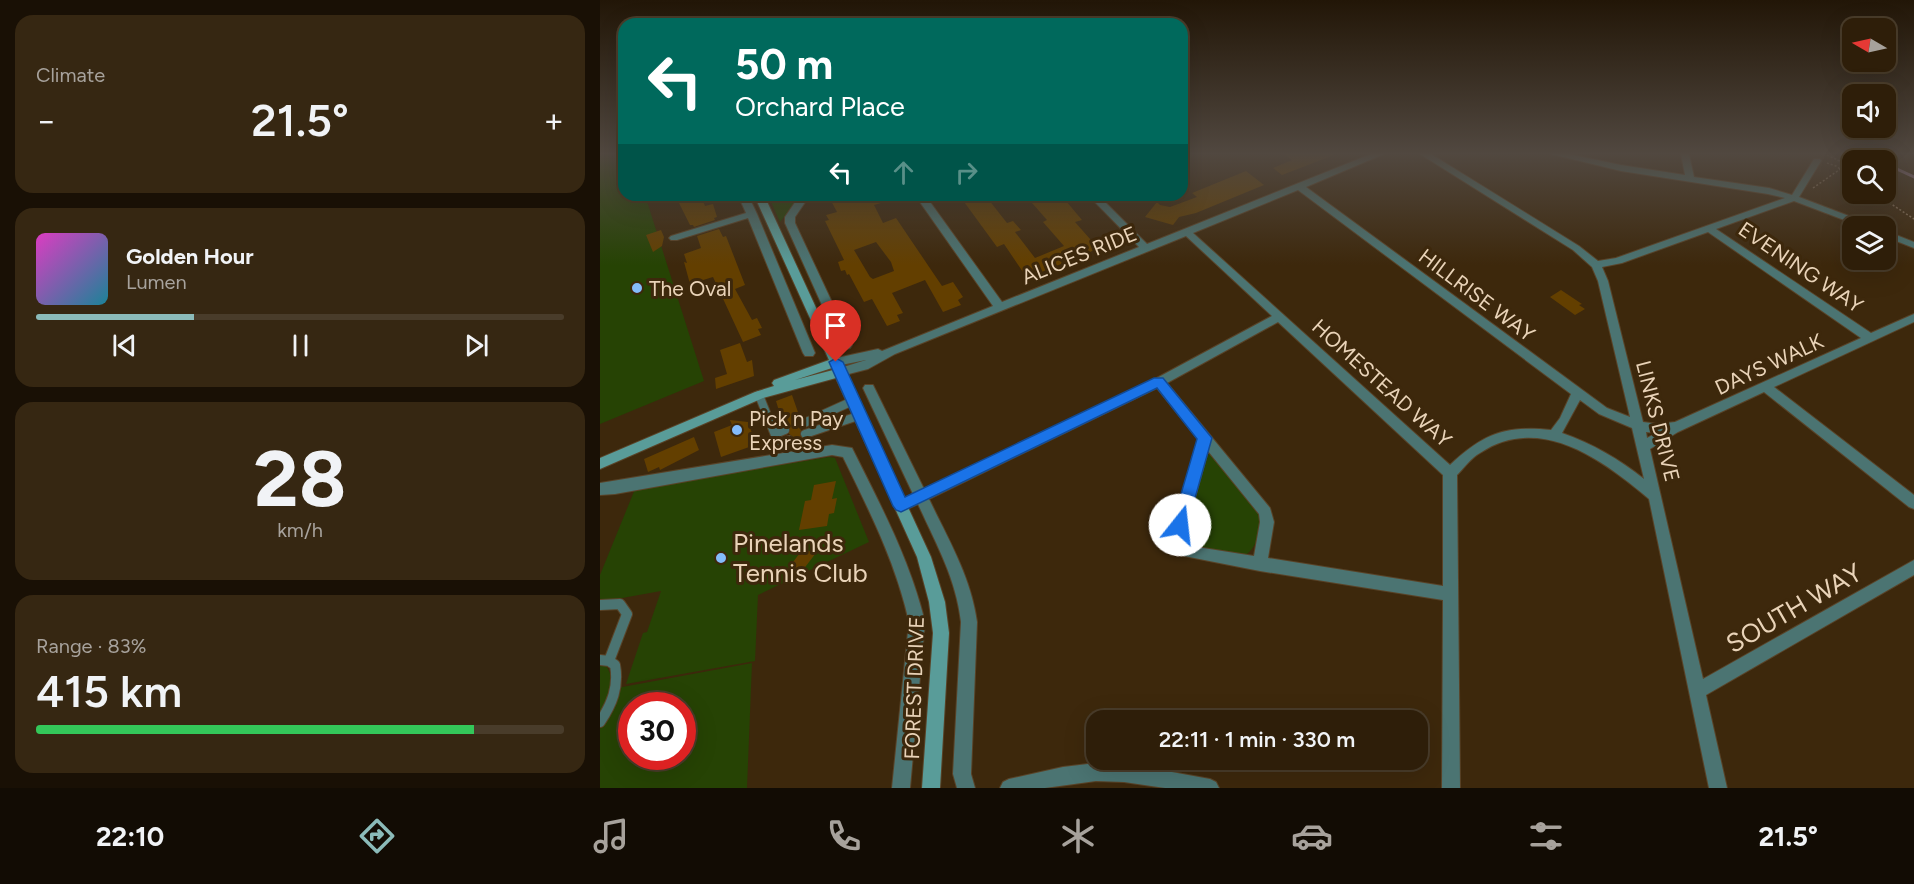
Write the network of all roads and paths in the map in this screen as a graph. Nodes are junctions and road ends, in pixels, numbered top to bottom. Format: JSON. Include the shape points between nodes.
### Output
{"nodes":[{"id":1,"x":1291,"y":191,"type":"edge"},
{"id":2,"x":1305,"y":191,"type":"edge"},
{"id":3,"x":1483,"y":191,"type":"edge"},
{"id":4,"x":1762,"y":191,"type":"edge"},
{"id":5,"x":1798,"y":191,"type":"edge"},
{"id":6,"x":1806,"y":191,"type":"edge"},
{"id":7,"x":1794,"y":198,"type":"junction"},
{"id":8,"x":747,"y":201,"type":"edge"},
{"id":9,"x":762,"y":201,"type":"edge"},
{"id":10,"x":801,"y":201,"type":"edge"},
{"id":11,"x":924,"y":201,"type":"edge"},
{"id":12,"x":1099,"y":201,"type":"edge"},
{"id":13,"x":1891,"y":204,"type":"edge"},
{"id":14,"x":752,"y":214,"type":"junction"},
{"id":15,"x":1842,"y":216,"type":"edge"},
{"id":16,"x":1914,"y":219,"type":"edge"},
{"id":17,"x":1710,"y":229,"type":"junction"},
{"id":18,"x":1187,"y":232,"type":"junction"},
{"id":19,"x":674,"y":238,"type":"dead end"},
{"id":20,"x":1896,"y":238,"type":"edge"},
{"id":21,"x":1914,"y":245,"type":"edge"},
{"id":22,"x":1146,"y":249,"type":"junction"},
{"id":23,"x":1596,"y":266,"type":"junction"},
{"id":24,"x":1000,"y":308,"type":"junction"},
{"id":25,"x":1278,"y":316,"type":"junction"},
{"id":26,"x":1914,"y":318,"type":"edge"},
{"id":27,"x":1870,"y":338,"type":"junction"},
{"id":28,"x":846,"y":345,"type":"dead end"},
{"id":29,"x":809,"y":353,"type":"dead end"},
{"id":30,"x":838,"y":367,"type":"junction"},
{"id":31,"x":1159,"y":382,"type":"junction"},
{"id":32,"x":1766,"y":387,"type":"junction"},
{"id":33,"x":869,"y":388,"type":"dead end"},
{"id":34,"x":1577,"y":394,"type":"junction"},
{"id":35,"x":759,"y":395,"type":"junction"},
{"id":36,"x":855,"y":400,"type":"junction"},
{"id":37,"x":861,"y":415,"type":"junction"},
{"id":38,"x":802,"y":424,"type":"dead end"},
{"id":39,"x":1636,"y":425,"type":"junction"},
{"id":40,"x":1677,"y":427,"type":"junction"},
{"id":41,"x":785,"y":430,"type":"dead end"},
{"id":42,"x":775,"y":434,"type":"junction"},
{"id":43,"x":805,"y":434,"type":"dead end"},
{"id":44,"x":1555,"y":434,"type":"junction"},
{"id":45,"x":1204,"y":438,"type":"junction"},
{"id":46,"x":789,"y":440,"type":"dead end"},
{"id":47,"x":1642,"y":448,"type":"junction"},
{"id":48,"x":600,"y":464,"type":"edge"},
{"id":49,"x":1450,"y":473,"type":"junction"},
{"id":50,"x":600,"y":489,"type":"edge"},
{"id":51,"x":921,"y":496,"type":"junction"},
{"id":52,"x":1654,"y":496,"type":"junction"},
{"id":53,"x":1914,"y":503,"type":"edge"},
{"id":54,"x":901,"y":506,"type":"junction"},
{"id":55,"x":1260,"y":564,"type":"junction"},
{"id":56,"x":1914,"y":567,"type":"edge"},
{"id":57,"x":1450,"y":594,"type":"junction"},
{"id":58,"x":600,"y":604,"type":"edge"},
{"id":59,"x":605,"y":660,"type":"edge"},
{"id":60,"x":1697,"y":691,"type":"junction"},
{"id":61,"x":600,"y":722,"type":"edge"},
{"id":62,"x":901,"y":788,"type":"edge"},
{"id":63,"x":931,"y":788,"type":"edge"},
{"id":64,"x":966,"y":788,"type":"edge"},
{"id":65,"x":1010,"y":788,"type":"edge"},
{"id":66,"x":1210,"y":788,"type":"edge"},
{"id":67,"x":1452,"y":788,"type":"edge"},
{"id":68,"x":1718,"y":788,"type":"edge"}],
"edges":[{"from":1,"to":18,"type":"street","name":"ALICES RIDE"},
{"from":2,"to":34,"type":"street","name":"HILLRISE WAY"},
{"from":3,"to":23,"type":"street","name":"LINKS DRIVE","via":[[1576,248]]},
{"from":4,"to":7,"type":"street"},
{"from":5,"to":7,"type":"street"},
{"from":6,"to":7,"type":"path"},
{"from":7,"to":15,"type":"street"},
{"from":7,"to":17,"type":"street"},
{"from":8,"to":14,"type":"street"},
{"from":9,"to":30,"type":"main road","name":"FOREST DRIVE"},
{"from":10,"to":28,"type":"street","via":[[790,223]]},
{"from":11,"to":24,"type":"street"},
{"from":12,"to":22,"type":"street"},
{"from":13,"to":16,"type":"path"},
{"from":14,"to":19,"type":"street"},
{"from":14,"to":29,"type":"street"},
{"from":17,"to":23,"type":"street"},
{"from":17,"to":27,"type":"street","name":"EVENING WAY"},
{"from":18,"to":22,"type":"street","name":"ALICES RIDE"},
{"from":18,"to":25,"type":"street","name":"HOMESTEAD WAY"},
{"from":20,"to":21,"type":"street"},
{"from":22,"to":24,"type":"street","name":"ALICES RIDE"},
{"from":23,"to":39,"type":"street","name":"LINKS DRIVE","via":[[1603,281]]},
{"from":24,"to":30,"type":"street","name":"ALICES RIDE","via":[[891,351],[864,366]]},
{"from":25,"to":31,"type":"street"},
{"from":25,"to":49,"type":"street","name":"HOMESTEAD WAY"},
{"from":26,"to":27,"type":"street","name":"DAYS WALK"},
{"from":27,"to":32,"type":"street","name":"DAYS WALK"},
{"from":30,"to":35,"type":"main road"},
{"from":30,"to":36,"type":"main road","name":"FOREST DRIVE"},
{"from":31,"to":45,"type":"street"},
{"from":31,"to":51,"type":"street"},
{"from":32,"to":40,"type":"street","name":"DAYS WALK"},
{"from":32,"to":53,"type":"street"},
{"from":33,"to":51,"type":"street"},
{"from":34,"to":39,"type":"street","name":"HILLRISE WAY"},
{"from":34,"to":44,"type":"street"},
{"from":35,"to":42,"type":"lane"},
{"from":35,"to":48,"type":"main road"},
{"from":36,"to":37,"type":"main road","name":"FOREST DRIVE"},
{"from":36,"to":38,"type":"lane"},
{"from":37,"to":43,"type":"lane"},
{"from":37,"to":54,"type":"main road","name":"FOREST DRIVE"},
{"from":39,"to":40,"type":"street","name":"DAYS WALK","via":[[1665,430]]},
{"from":39,"to":47,"type":"street","name":"LINKS DRIVE"},
{"from":40,"to":47,"type":"street"},
{"from":41,"to":42,"type":"lane"},
{"from":42,"to":46,"type":"lane","via":[[778,445]]},
{"from":44,"to":49,"type":"street","via":[[1500,437],[1464,456]]},
{"from":44,"to":52,"type":"street","via":[[1597,451]]},
{"from":45,"to":55,"type":"street","via":[[1265,512]]},
{"from":45,"to":55,"type":"street","via":[[1176,546],[1186,553]]},
{"from":47,"to":52,"type":"street","name":"LINKS DRIVE"},
{"from":49,"to":57,"type":"street","name":"HOMESTEAD WAY"},
{"from":50,"to":62,"type":"street","via":[[832,450],[848,452],[914,605],[916,642]]},
{"from":51,"to":54,"type":"street"},
{"from":51,"to":64,"type":"street","via":[[966,599],[969,622],[962,774]]},
{"from":52,"to":60,"type":"street","name":"LINKS DRIVE"},
{"from":54,"to":63,"type":"main road","name":"FOREST DRIVE","via":[[932,582],[941,633]]},
{"from":55,"to":57,"type":"street"},
{"from":56,"to":60,"type":"street","name":"SOUTH WAY"},
{"from":57,"to":67,"type":"street","name":"HOMESTEAD WAY"},
{"from":58,"to":59,"type":"lane","via":[[621,604],[627,614]]},
{"from":59,"to":61,"type":"lane","via":[[615,665],[618,683]]},
{"from":60,"to":68,"type":"street","name":"LINKS DRIVE"},
{"from":65,"to":66,"type":"street","via":[[1046,778],[1096,772]]}]}
